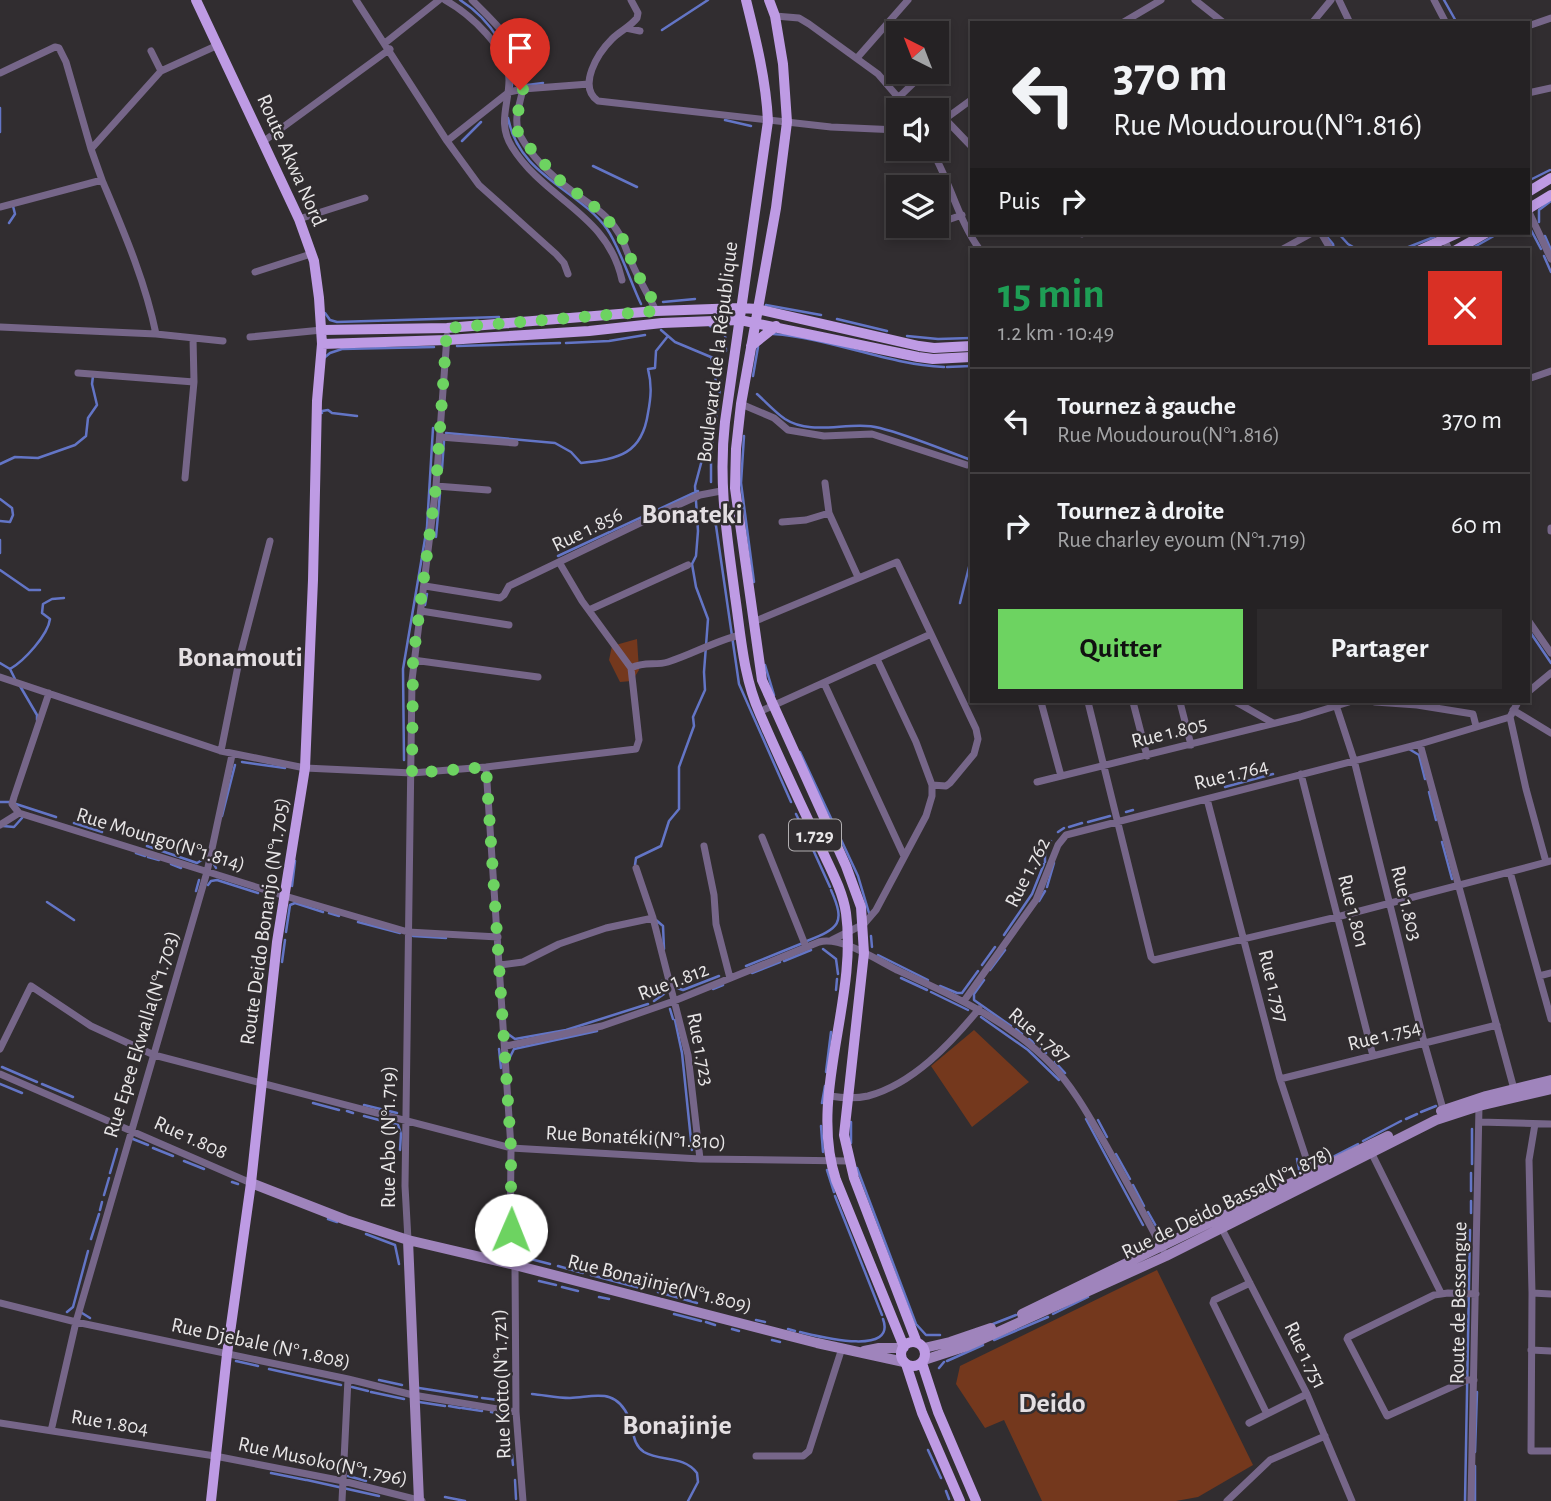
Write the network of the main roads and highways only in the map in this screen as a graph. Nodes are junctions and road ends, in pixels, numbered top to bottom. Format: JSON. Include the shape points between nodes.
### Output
{"nodes":[{"id":1,"x":196,"y":0,"type":"edge"},
{"id":2,"x":746,"y":0,"type":"edge"},
{"id":3,"x":769,"y":0,"type":"edge"},
{"id":4,"x":1551,"y":178,"type":"edge"},
{"id":5,"x":1530,"y":191,"type":"edge"},
{"id":6,"x":1551,"y":195,"type":"edge"},
{"id":7,"x":1530,"y":209,"type":"edge"},
{"id":8,"x":1482,"y":235,"type":"edge"},
{"id":9,"x":1446,"y":241,"type":"edge"},
{"id":10,"x":1426,"y":248,"type":"edge"},
{"id":11,"x":1460,"y":248,"type":"edge"},
{"id":12,"x":757,"y":309,"type":"junction"},
{"id":13,"x":741,"y":314,"type":"junction"},
{"id":14,"x":722,"y":320,"type":"junction"},
{"id":15,"x":754,"y":322,"type":"junction"},
{"id":16,"x":776,"y":327,"type":"junction"},
{"id":17,"x":322,"y":330,"type":"junction"},
{"id":18,"x":322,"y":344,"type":"junction"},
{"id":19,"x":737,"y":344,"type":"junction"},
{"id":20,"x":751,"y":346,"type":"junction"},
{"id":21,"x":970,"y":346,"type":"edge"},
{"id":22,"x":970,"y":357,"type":"edge"},
{"id":23,"x":841,"y":1014,"type":"junction"},
{"id":24,"x":857,"y":1016,"type":"junction"},
{"id":25,"x":1551,"y":1080,"type":"edge"},
{"id":26,"x":1551,"y":1089,"type":"edge"},
{"id":27,"x":1313,"y":1177,"type":"junction"},
{"id":28,"x":251,"y":1183,"type":"junction"},
{"id":29,"x":408,"y":1240,"type":"junction"},
{"id":30,"x":1164,"y":1251,"type":"junction"},
{"id":31,"x":920,"y":1345,"type":"junction"},
{"id":32,"x":903,"y":1348,"type":"junction"},
{"id":33,"x":861,"y":1351,"type":"junction"},
{"id":34,"x":923,"y":1362,"type":"junction"},
{"id":35,"x":905,"y":1363,"type":"junction"},
{"id":36,"x":211,"y":1501,"type":"edge"},
{"id":37,"x":420,"y":1501,"type":"edge"},
{"id":38,"x":960,"y":1501,"type":"edge"},
{"id":39,"x":976,"y":1501,"type":"edge"}],
"edges":[{"from":1,"to":17,"type":"main road","name":"Route Akwa Nord","via":[[299,219],[312,254]]},
{"from":2,"to":13,"type":"main road","name":"Boulevard de la République","via":[[761,62],[768,121]]},
{"from":3,"to":12,"type":"main road","name":"Boulevard de la République","via":[[783,64],[787,122]]},
{"from":4,"to":5,"type":"main road"},
{"from":6,"to":7,"type":"main road"},
{"from":8,"to":11,"type":"main road"},
{"from":9,"to":10,"type":"main road"},
{"from":12,"to":13,"type":"main road"},
{"from":12,"to":15,"type":"main road","name":"Boulevard de la République"},
{"from":12,"to":21,"type":"main road","via":[[919,346]]},
{"from":13,"to":14,"type":"main road"},
{"from":13,"to":15,"type":"main road"},
{"from":13,"to":17,"type":"main road","via":[[656,311],[447,328]]},
{"from":13,"to":19,"type":"main road","name":"Boulevard de la République","number":"1.729"},
{"from":14,"to":18,"type":"main road"},
{"from":14,"to":19,"type":"main road"},
{"from":15,"to":16,"type":"main road"},
{"from":15,"to":20,"type":"main road","name":"Boulevard de la République","number":"1.729"},
{"from":16,"to":20,"type":"main road"},
{"from":16,"to":22,"type":"main road","via":[[919,357]]},
{"from":17,"to":18,"type":"main road","name":"Route Akwa Nord"},
{"from":18,"to":28,"type":"main road","name":"Route Deido Bonanjo (N°1.705)","via":[[305,768],[276,953]]},
{"from":19,"to":23,"type":"main road","name":"Boulevard de la République","number":"1.729","via":[[722,449],[721,491],[734,636],[759,712],[841,895],[848,932]]},
{"from":20,"to":24,"type":"main road","name":"Boulevard de la République","number":"1.729","via":[[735,488],[762,680],[862,907],[864,953]]},
{"from":23,"to":24,"type":"main road"},
{"from":23,"to":32,"type":"main road","name":"Boulevard de la République","number":"1.729","via":[[830,1096],[831,1163]]},
{"from":24,"to":31,"type":"main road","name":"Boulevard de la République","number":"1.729","via":[[844,1136],[849,1161]]},
{"from":25,"to":27,"type":"main road","name":"Rue de Deido Bassa(N°1.878)","via":[[1443,1110]]},
{"from":26,"to":27,"type":"main road","name":"Rue de Deido Bassa(N°1.878)","via":[[1436,1120]]},
{"from":27,"to":30,"type":"main road","name":"Rue de Deido Bassa(N°1.878)"},
{"from":27,"to":30,"type":"main road","name":"Rue de Deido Bassa(N°1.878)","via":[[1221,1227]]},
{"from":28,"to":29,"type":"main road","name":"Rue Bonajinje(N°1.809)"},
{"from":28,"to":36,"type":"main road","name":"Route Deido Bonanjo (N°1.705)"},
{"from":29,"to":33,"type":"main road","name":"Rue Bonajinje(N°1.809)"},
{"from":29,"to":37,"type":"main road","name":"Rue Abo (N°1.719)"},
{"from":30,"to":31,"type":"main road","name":"Rue de Deido Bassa(N°1.878)","via":[[965,1338]]},
{"from":30,"to":34,"type":"main road","name":"Rue de Deido Bassa(N°1.878)","via":[[979,1341]]},
{"from":31,"to":32,"type":"main road","via":[[909,1343]]},
{"from":31,"to":34,"type":"main road","via":[[926,1354]]},
{"from":32,"to":33,"type":"main road","name":"Rue Bonajinje(N°1.809)"},
{"from":32,"to":35,"type":"main road"},
{"from":33,"to":35,"type":"main road","name":"Rue Bonajinje(N°1.809)"},
{"from":34,"to":35,"type":"main road","via":[[916,1366]]},
{"from":34,"to":39,"type":"main road","via":[[938,1412]]},
{"from":35,"to":38,"type":"main road"}]}
